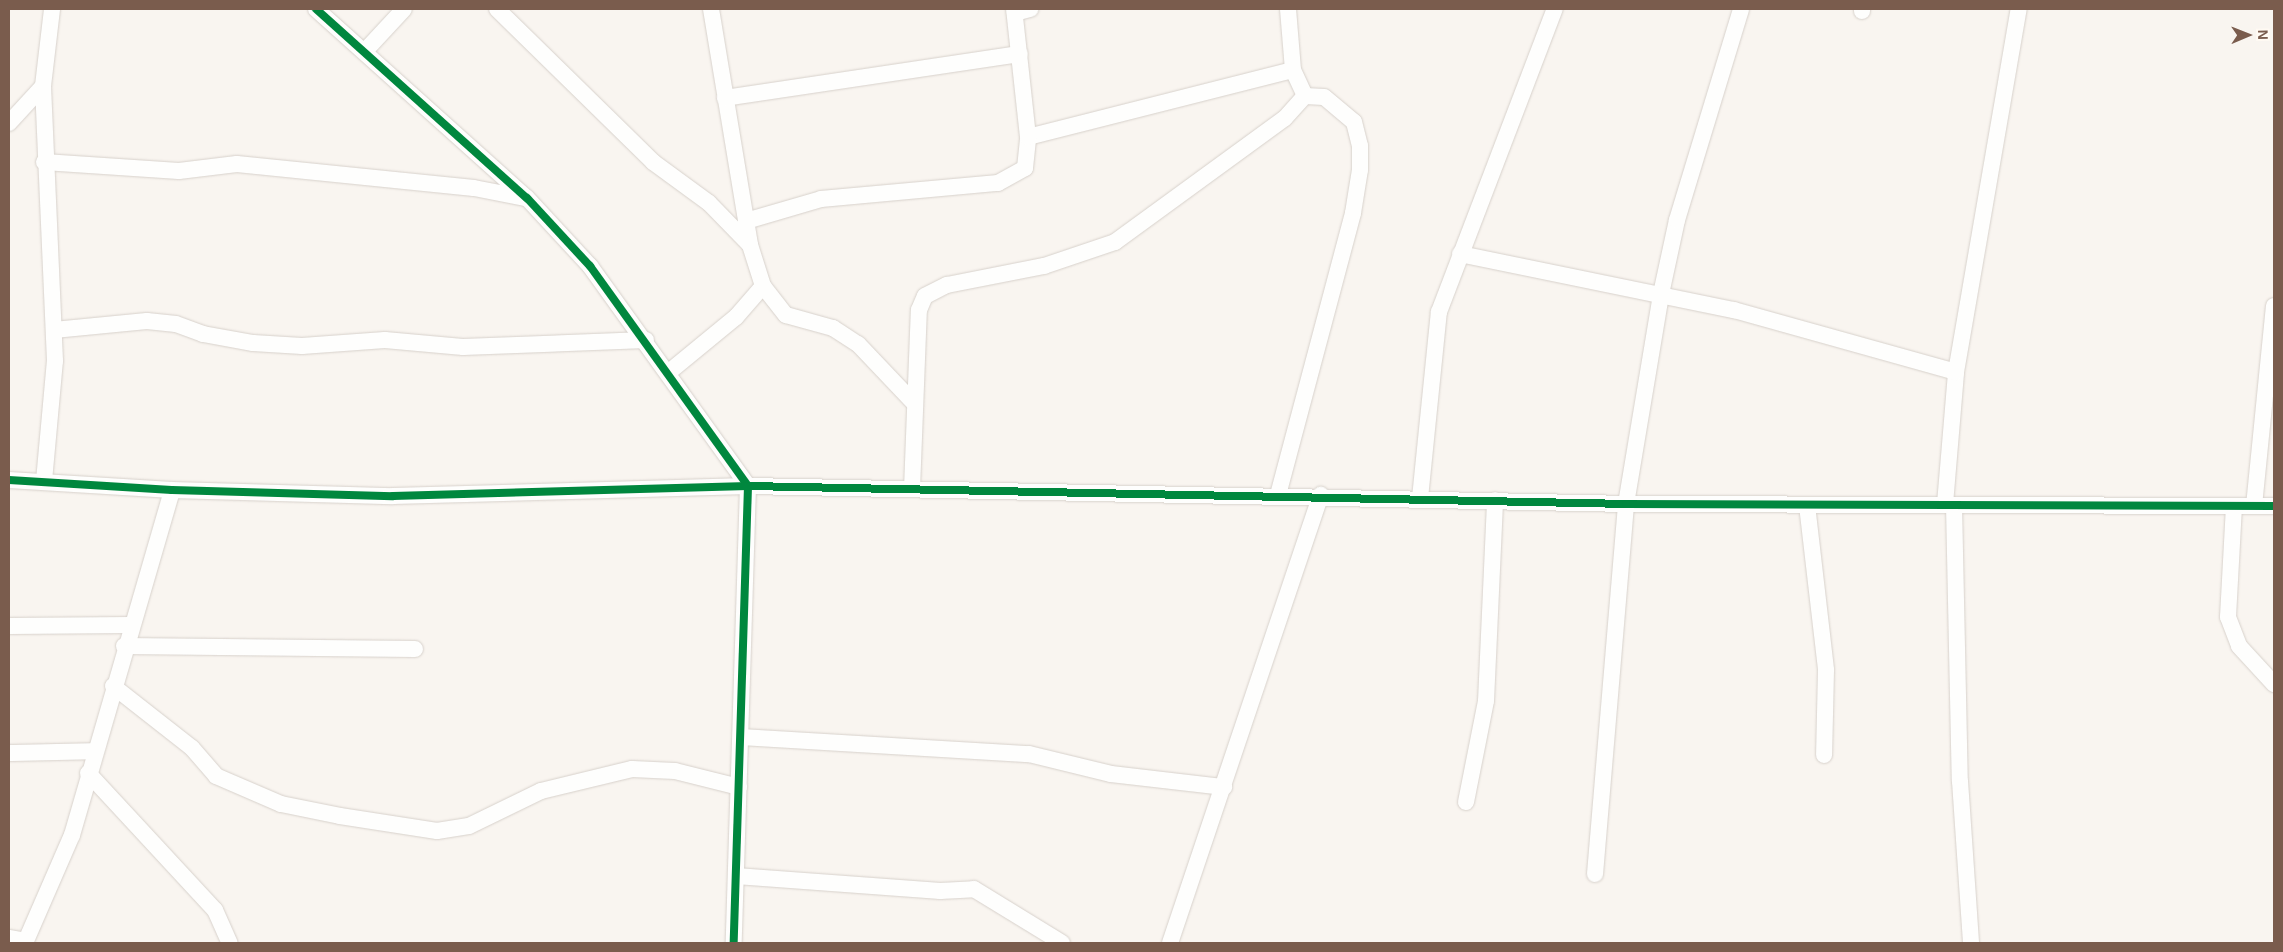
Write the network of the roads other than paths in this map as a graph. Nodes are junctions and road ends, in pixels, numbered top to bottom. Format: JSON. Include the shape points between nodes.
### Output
{"nodes":[{"id":1,"x":52,"y":9,"type":"edge"},
{"id":2,"x":316,"y":9,"type":"edge"},
{"id":3,"x":404,"y":9,"type":"edge"},
{"id":4,"x":497,"y":9,"type":"edge"},
{"id":5,"x":711,"y":9,"type":"edge"},
{"id":6,"x":1288,"y":9,"type":"edge"},
{"id":7,"x":1555,"y":9,"type":"edge"},
{"id":8,"x":1740,"y":9,"type":"edge"},
{"id":9,"x":2020,"y":9,"type":"edge"},
{"id":10,"x":1020,"y":10,"type":"edge"},
{"id":11,"x":365,"y":51,"type":"junction"},
{"id":12,"x":1020,"y":54,"type":"junction"},
{"id":13,"x":1293,"y":70,"type":"junction"},
{"id":14,"x":42,"y":86,"type":"junction"},
{"id":15,"x":1305,"y":96,"type":"junction"},
{"id":16,"x":725,"y":98,"type":"junction"},
{"id":17,"x":9,"y":123,"type":"edge"},
{"id":18,"x":1028,"y":137,"type":"junction"},
{"id":19,"x":44,"y":162,"type":"junction"},
{"id":20,"x":527,"y":198,"type":"junction"},
{"id":21,"x":746,"y":221,"type":"junction"},
{"id":22,"x":750,"y":245,"type":"junction"},
{"id":23,"x":1460,"y":254,"type":"junction"},
{"id":24,"x":763,"y":286,"type":"junction"},
{"id":25,"x":1661,"y":294,"type":"junction"},
{"id":26,"x":2274,"y":306,"type":"edge"},
{"id":27,"x":54,"y":330,"type":"junction"},
{"id":28,"x":646,"y":340,"type":"junction"},
{"id":29,"x":669,"y":372,"type":"junction"},
{"id":30,"x":1956,"y":372,"type":"junction"},
{"id":31,"x":913,"y":402,"type":"junction"},
{"id":32,"x":9,"y":480,"type":"edge"},
{"id":33,"x":44,"y":481,"type":"junction"},
{"id":34,"x":748,"y":486,"type":"junction"},
{"id":35,"x":912,"y":489,"type":"junction"},
{"id":36,"x":172,"y":490,"type":"junction"},
{"id":37,"x":1278,"y":494,"type":"junction"},
{"id":38,"x":1321,"y":495,"type":"junction"},
{"id":39,"x":1420,"y":498,"type":"junction"},
{"id":40,"x":1495,"y":500,"type":"junction"},
{"id":41,"x":1626,"y":504,"type":"junction"},
{"id":42,"x":1807,"y":505,"type":"junction"},
{"id":43,"x":1950,"y":505,"type":"junction"},
{"id":44,"x":2234,"y":506,"type":"junction"},
{"id":45,"x":2254,"y":506,"type":"junction"},
{"id":46,"x":2274,"y":506,"type":"edge"},
{"id":47,"x":9,"y":626,"type":"edge"},
{"id":48,"x":131,"y":626,"type":"junction"},
{"id":49,"x":124,"y":646,"type":"junction"},
{"id":50,"x":415,"y":649,"type":"dead end"},
{"id":51,"x":2274,"y":684,"type":"edge"},
{"id":52,"x":113,"y":686,"type":"junction"},
{"id":53,"x":740,"y":737,"type":"junction"},
{"id":54,"x":94,"y":751,"type":"junction"},
{"id":55,"x":9,"y":753,"type":"edge"},
{"id":56,"x":1824,"y":755,"type":"dead end"},
{"id":57,"x":88,"y":773,"type":"junction"},
{"id":58,"x":739,"y":787,"type":"junction"},
{"id":59,"x":1224,"y":787,"type":"junction"},
{"id":60,"x":1466,"y":802,"type":"dead end"},
{"id":61,"x":1595,"y":874,"type":"dead end"},
{"id":62,"x":736,"y":876,"type":"junction"},
{"id":63,"x":9,"y":938,"type":"edge"},
{"id":64,"x":26,"y":942,"type":"edge"},
{"id":65,"x":230,"y":943,"type":"edge"},
{"id":66,"x":734,"y":943,"type":"edge"},
{"id":67,"x":1062,"y":943,"type":"edge"},
{"id":68,"x":1170,"y":943,"type":"edge"},
{"id":69,"x":1971,"y":943,"type":"edge"}],
"edges":[{"from":1,"to":14,"type":"street"},
{"from":2,"to":11,"type":"street"},
{"from":3,"to":11,"type":"street"},
{"from":4,"to":22,"type":"street","via":[[652,162],[709,203]]},
{"from":5,"to":16,"type":"street"},
{"from":6,"to":13,"type":"street"},
{"from":7,"to":23,"type":"street"},
{"from":8,"to":25,"type":"street","via":[[1677,220]]},
{"from":9,"to":30,"type":"street"},
{"from":10,"to":12,"type":"street"},
{"from":11,"to":20,"type":"street"},
{"from":12,"to":16,"type":"street"},
{"from":12,"to":18,"type":"street"},
{"from":13,"to":15,"type":"street"},
{"from":13,"to":18,"type":"street"},
{"from":14,"to":17,"type":"street"},
{"from":14,"to":19,"type":"street"},
{"from":15,"to":31,"type":"street","via":[[1285,118],[1115,242],[1044,266],[947,285],[925,296],[919,310]]},
{"from":15,"to":37,"type":"street","via":[[1324,97],[1354,122],[1360,170],[1353,213]]},
{"from":16,"to":21,"type":"street"},
{"from":18,"to":21,"type":"street","via":[[1025,168],[998,183],[821,199]]},
{"from":19,"to":20,"type":"street","via":[[179,171],[237,164]]},
{"from":19,"to":27,"type":"street"},
{"from":20,"to":28,"type":"street","via":[[590,266]]},
{"from":21,"to":22,"type":"street"},
{"from":22,"to":24,"type":"street"},
{"from":23,"to":25,"type":"street"},
{"from":23,"to":39,"type":"street","via":[[1439,312]]},
{"from":24,"to":29,"type":"street","via":[[736,317]]},
{"from":24,"to":31,"type":"street","via":[[786,315],[833,328],[858,344]]},
{"from":25,"to":30,"type":"street"},
{"from":25,"to":41,"type":"street"},
{"from":26,"to":45,"type":"street"},
{"from":27,"to":28,"type":"street","via":[[147,321],[176,324],[202,334],[252,343],[302,346],[385,340],[463,347]]},
{"from":27,"to":33,"type":"street"},
{"from":28,"to":29,"type":"street"},
{"from":29,"to":34,"type":"street"},
{"from":30,"to":43,"type":"street"},
{"from":31,"to":35,"type":"street"},
{"from":32,"to":33,"type":"street"},
{"from":33,"to":36,"type":"street"},
{"from":34,"to":35,"type":"street"},
{"from":34,"to":36,"type":"street","via":[[393,496]]},
{"from":34,"to":53,"type":"street"},
{"from":35,"to":37,"type":"street"},
{"from":36,"to":48,"type":"street"},
{"from":37,"to":38,"type":"street"},
{"from":38,"to":39,"type":"street"},
{"from":38,"to":59,"type":"street"},
{"from":39,"to":40,"type":"street"},
{"from":40,"to":41,"type":"street"},
{"from":40,"to":60,"type":"street","via":[[1486,701]]},
{"from":41,"to":42,"type":"street"},
{"from":41,"to":61,"type":"street"},
{"from":42,"to":43,"type":"street"},
{"from":42,"to":56,"type":"street","via":[[1826,670]]},
{"from":43,"to":44,"type":"street"},
{"from":43,"to":69,"type":"street","via":[[1960,781]]},
{"from":44,"to":45,"type":"street"},
{"from":44,"to":51,"type":"street","via":[[2228,617],[2239,646]]},
{"from":45,"to":46,"type":"street"},
{"from":47,"to":48,"type":"street"},
{"from":48,"to":49,"type":"street"},
{"from":49,"to":50,"type":"street"},
{"from":49,"to":52,"type":"street"},
{"from":52,"to":54,"type":"street"},
{"from":52,"to":58,"type":"street","via":[[192,748],[216,776],[281,804],[340,816],[437,831],[461,827],[542,791],[632,769],[675,771]]},
{"from":53,"to":58,"type":"street"},
{"from":53,"to":59,"type":"street","via":[[1029,754],[1111,774]]},
{"from":54,"to":55,"type":"street"},
{"from":54,"to":57,"type":"street"},
{"from":57,"to":64,"type":"street","via":[[72,835]]},
{"from":57,"to":65,"type":"street","via":[[215,910]]},
{"from":58,"to":62,"type":"street"},
{"from":59,"to":68,"type":"street"},
{"from":62,"to":66,"type":"street"},
{"from":62,"to":67,"type":"street","via":[[940,891],[974,889]]},
{"from":63,"to":64,"type":"street"}]}
